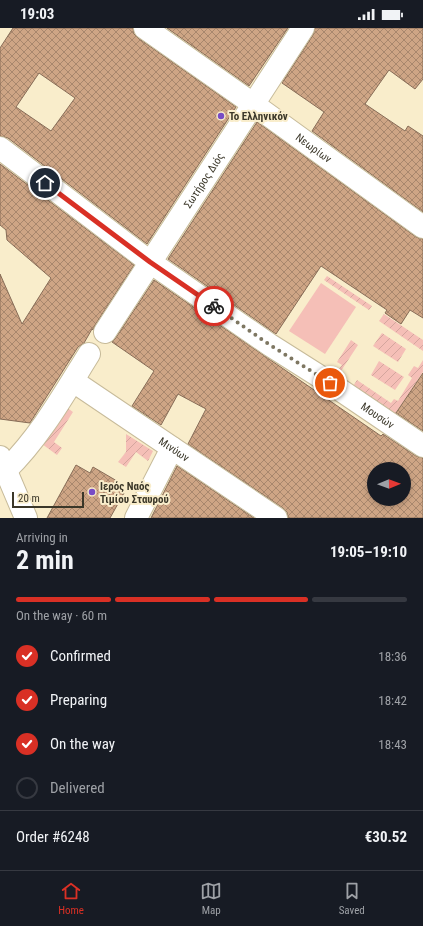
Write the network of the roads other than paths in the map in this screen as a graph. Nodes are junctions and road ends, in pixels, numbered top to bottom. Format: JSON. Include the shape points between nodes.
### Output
{"nodes":[{"id":1,"x":145,"y":28,"type":"edge"},
{"id":2,"x":304,"y":28,"type":"edge"},
{"id":3,"x":253,"y":104,"type":"junction"},
{"id":4,"x":0,"y":148,"type":"edge"},
{"id":5,"x":423,"y":226,"type":"edge"},
{"id":6,"x":150,"y":262,"type":"junction"},
{"id":7,"x":105,"y":332,"type":"dead end"},
{"id":8,"x":89,"y":354,"type":"dead end"},
{"id":9,"x":73,"y":381,"type":"junction"},
{"id":10,"x":423,"y":446,"type":"edge"},
{"id":11,"x":172,"y":448,"type":"junction"},
{"id":12,"x":3,"y":463,"type":"edge"},
{"id":13,"x":26,"y":518,"type":"edge"},
{"id":14,"x":136,"y":518,"type":"edge"},
{"id":15,"x":276,"y":518,"type":"edge"}],
"edges":[{"from":1,"to":3,"type":"street","name":"Νεωρίων"},
{"from":2,"to":3,"type":"street","name":"Σωτήρος Διός"},
{"from":3,"to":5,"type":"street","name":"Νεωρίων"},
{"from":3,"to":6,"type":"street","name":"Σωτήρος Διός"},
{"from":4,"to":6,"type":"street","name":"Μουσών"},
{"from":6,"to":7,"type":"street","name":"Σωτήρος Διός"},
{"from":6,"to":10,"type":"street","name":"Μουσών"},
{"from":8,"to":9,"type":"street"},
{"from":9,"to":11,"type":"street","name":"Μινύων"},
{"from":9,"to":12,"type":"street","via":[[23,453]]},
{"from":11,"to":14,"type":"street"},
{"from":11,"to":15,"type":"street","name":"Μινύων"},
{"from":12,"to":13,"type":"street"}]}
